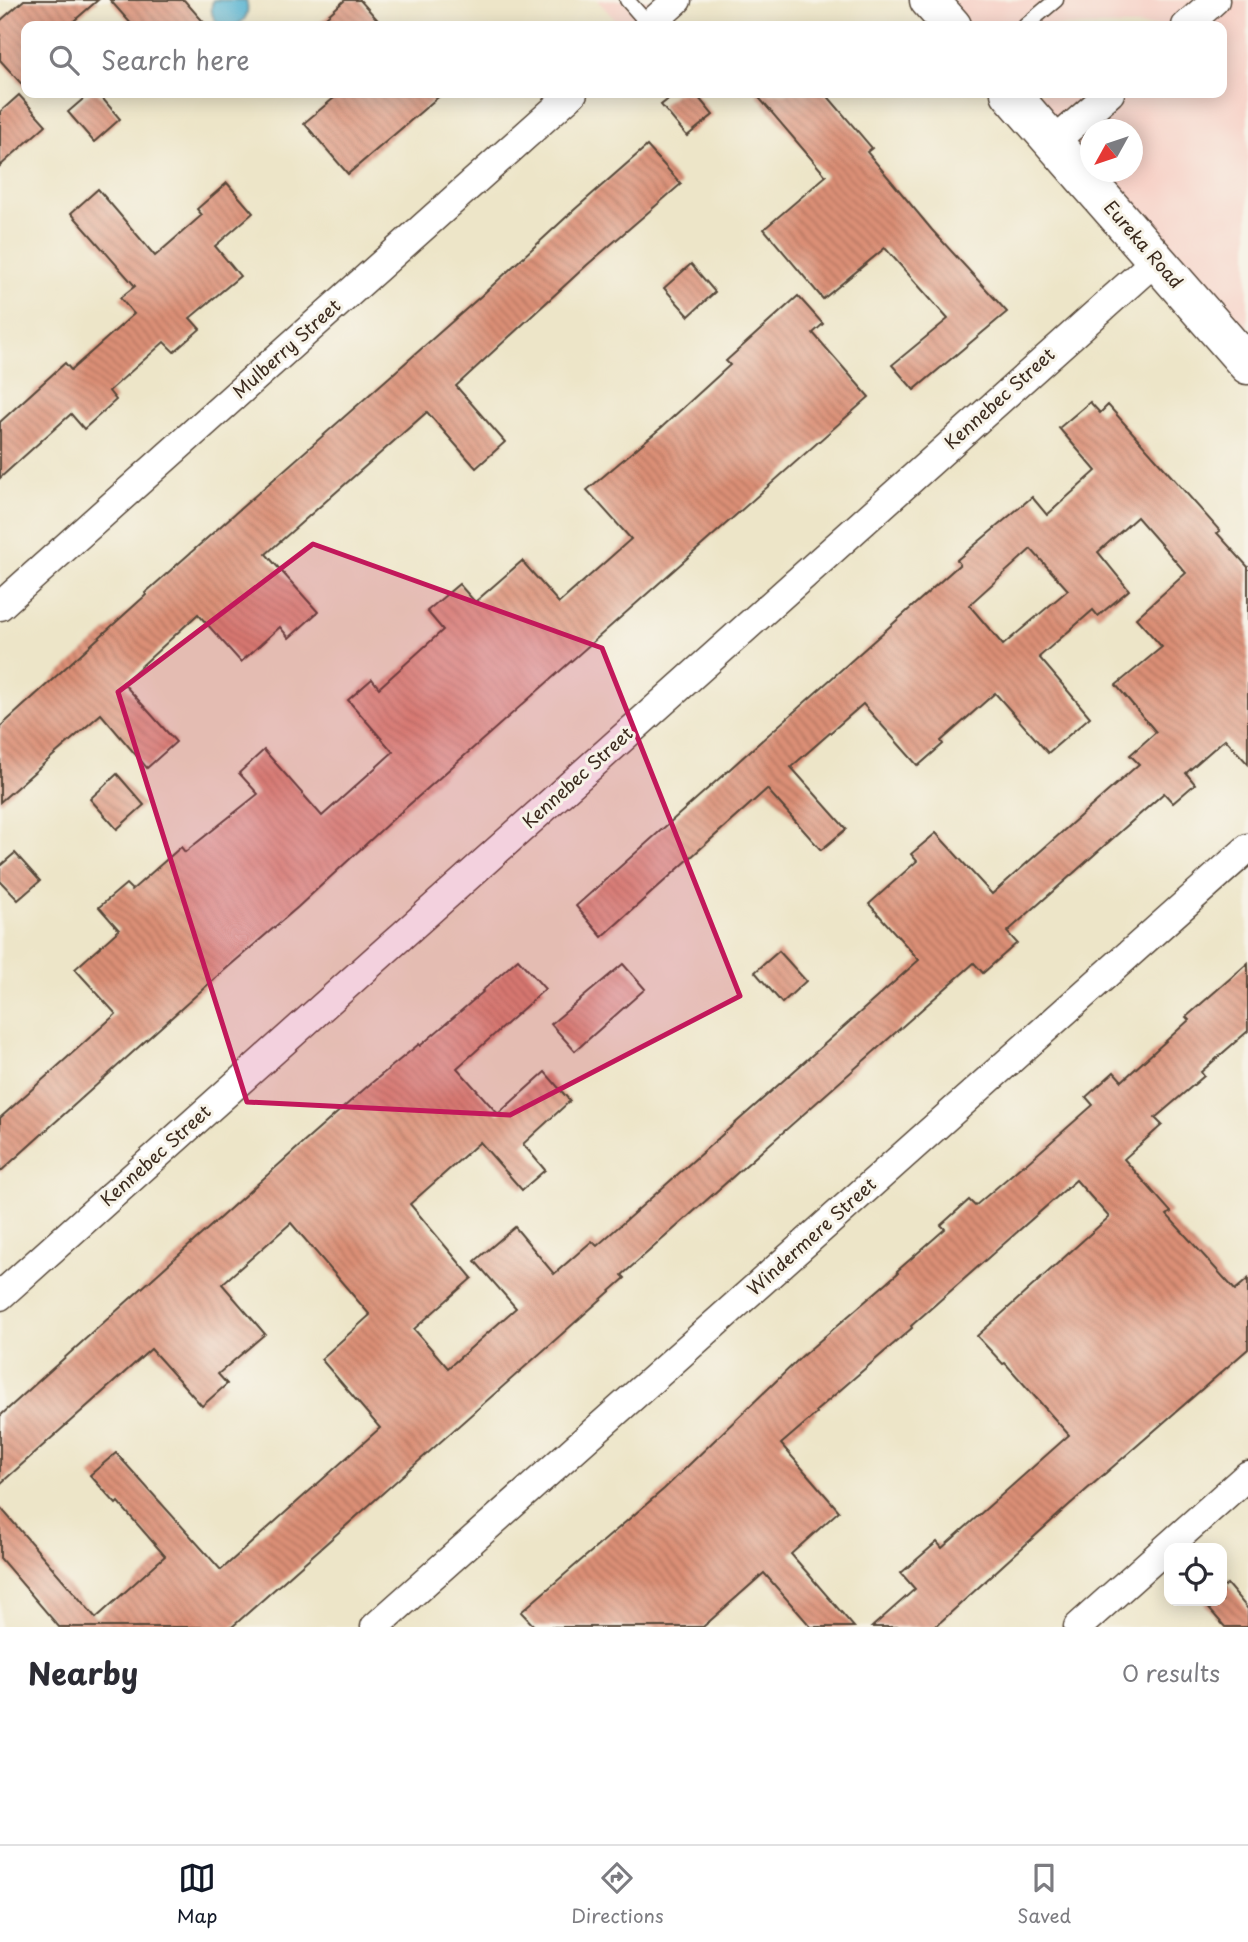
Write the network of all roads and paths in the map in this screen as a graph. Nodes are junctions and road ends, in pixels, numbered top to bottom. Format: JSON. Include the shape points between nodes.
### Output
{"nodes":[{"id":1,"x":626,"y":0,"type":"edge"},
{"id":2,"x":677,"y":0,"type":"edge"},
{"id":3,"x":929,"y":0,"type":"edge"},
{"id":4,"x":1056,"y":0,"type":"edge"},
{"id":5,"x":1215,"y":0,"type":"edge"},
{"id":6,"x":644,"y":21,"type":"edge"},
{"id":7,"x":653,"y":21,"type":"edge"},
{"id":8,"x":948,"y":21,"type":"edge"},
{"id":9,"x":1031,"y":21,"type":"edge"},
{"id":10,"x":1192,"y":21,"type":"edge"},
{"id":11,"x":567,"y":98,"type":"edge"},
{"id":12,"x":1014,"y":98,"type":"edge"},
{"id":13,"x":1104,"y":98,"type":"edge"},
{"id":14,"x":1054,"y":142,"type":"junction"},
{"id":15,"x":1156,"y":260,"type":"junction"},
{"id":16,"x":1248,"y":365,"type":"edge"},
{"id":17,"x":0,"y":606,"type":"edge"},
{"id":18,"x":1248,"y":848,"type":"edge"},
{"id":19,"x":0,"y":1296,"type":"edge"},
{"id":20,"x":1248,"y":1475,"type":"edge"},
{"id":21,"x":375,"y":1627,"type":"edge"},
{"id":22,"x":1078,"y":1627,"type":"edge"}],
"edges":[{"from":1,"to":6,"type":"lane"},
{"from":2,"to":7,"type":"street"},
{"from":3,"to":8,"type":"main road"},
{"from":4,"to":9,"type":"lane"},
{"from":5,"to":10,"type":"street"},
{"from":11,"to":17,"type":"street","name":"Mulberry Street"},
{"from":12,"to":14,"type":"main road","name":"Eureka Road"},
{"from":13,"to":14,"type":"street"},
{"from":14,"to":15,"type":"main road","name":"Eureka Road"},
{"from":15,"to":16,"type":"main road","name":"Eureka Road"},
{"from":15,"to":19,"type":"street","name":"Kennebec Street"},
{"from":18,"to":21,"type":"street","name":"Windermere Street"},
{"from":20,"to":22,"type":"street"}]}
